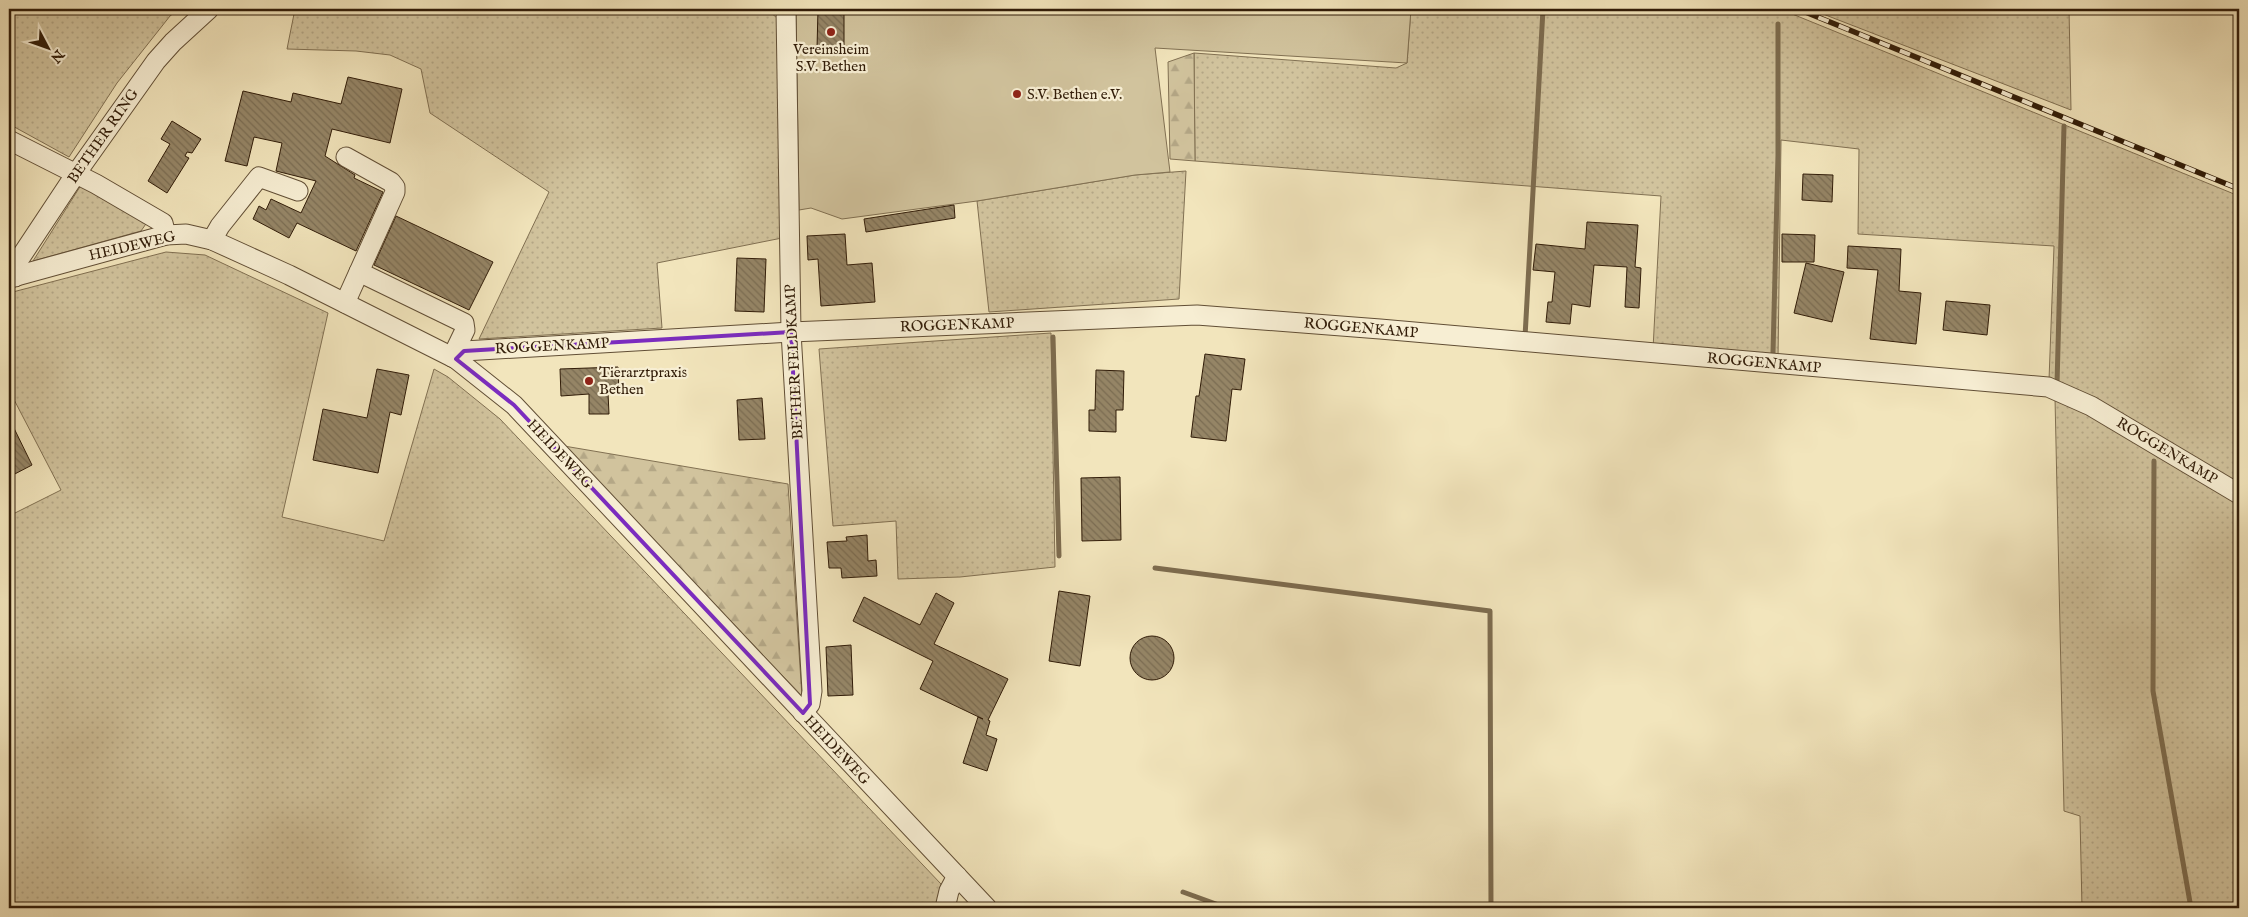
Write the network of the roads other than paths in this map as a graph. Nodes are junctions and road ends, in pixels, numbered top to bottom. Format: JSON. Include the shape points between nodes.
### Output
{"nodes":[{"id":1,"x":209,"y":9,"type":"edge"},
{"id":2,"x":786,"y":9,"type":"edge"},
{"id":3,"x":9,"y":140,"type":"edge"},
{"id":4,"x":346,"y":157,"type":"dead end"},
{"id":5,"x":75,"y":174,"type":"junction"},
{"id":6,"x":298,"y":191,"type":"dead end"},
{"id":7,"x":166,"y":235,"type":"junction"},
{"id":8,"x":212,"y":240,"type":"junction"},
{"id":9,"x":359,"y":272,"type":"junction"},
{"id":10,"x":12,"y":277,"type":"edge"},
{"id":11,"x":345,"y":303,"type":"junction"},
{"id":12,"x":791,"y":332,"type":"junction"},
{"id":13,"x":454,"y":358,"type":"junction"},
{"id":14,"x":2239,"y":494,"type":"edge"},
{"id":15,"x":803,"y":713,"type":"junction"},
{"id":16,"x":957,"y":876,"type":"junction"},
{"id":17,"x":945,"y":908,"type":"edge"},
{"id":18,"x":987,"y":908,"type":"edge"}],
"edges":[{"from":1,"to":5,"type":"street","name":"BETHER RING","via":[[156,61]]},
{"from":2,"to":12,"type":"street","name":"BETHER FELDKAMP"},
{"from":3,"to":5,"type":"street"},
{"from":4,"to":9,"type":"street","via":[[395,187]]},
{"from":5,"to":7,"type":"street","via":[[163,223]]},
{"from":5,"to":10,"type":"street","name":"BETHER RING","via":[[16,264]]},
{"from":6,"to":8,"type":"street","via":[[259,177]]},
{"from":7,"to":8,"type":"street","name":"HEIDEWEG","via":[[186,234]]},
{"from":7,"to":10,"type":"street","name":"HEIDEWEG"},
{"from":8,"to":11,"type":"street","name":"HEIDEWEG"},
{"from":9,"to":11,"type":"street"},
{"from":9,"to":13,"type":"street","via":[[464,323],[465,330]]},
{"from":11,"to":13,"type":"street","name":"HEIDEWEG"},
{"from":12,"to":13,"type":"street","name":"ROGGENKAMP","via":[[464,351]]},
{"from":12,"to":14,"type":"street","name":"ROGGENKAMP","via":[[1198,315],[2048,387],[2091,406]]},
{"from":12,"to":15,"type":"street","name":"BETHER FELDKAMP","via":[[812,691],[810,704]]},
{"from":13,"to":15,"type":"street","name":"HEIDEWEG","via":[[514,405]]},
{"from":15,"to":16,"type":"street","name":"HEIDEWEG"},
{"from":16,"to":17,"type":"street"},
{"from":16,"to":18,"type":"street","name":"HEIDEWEG"}]}
